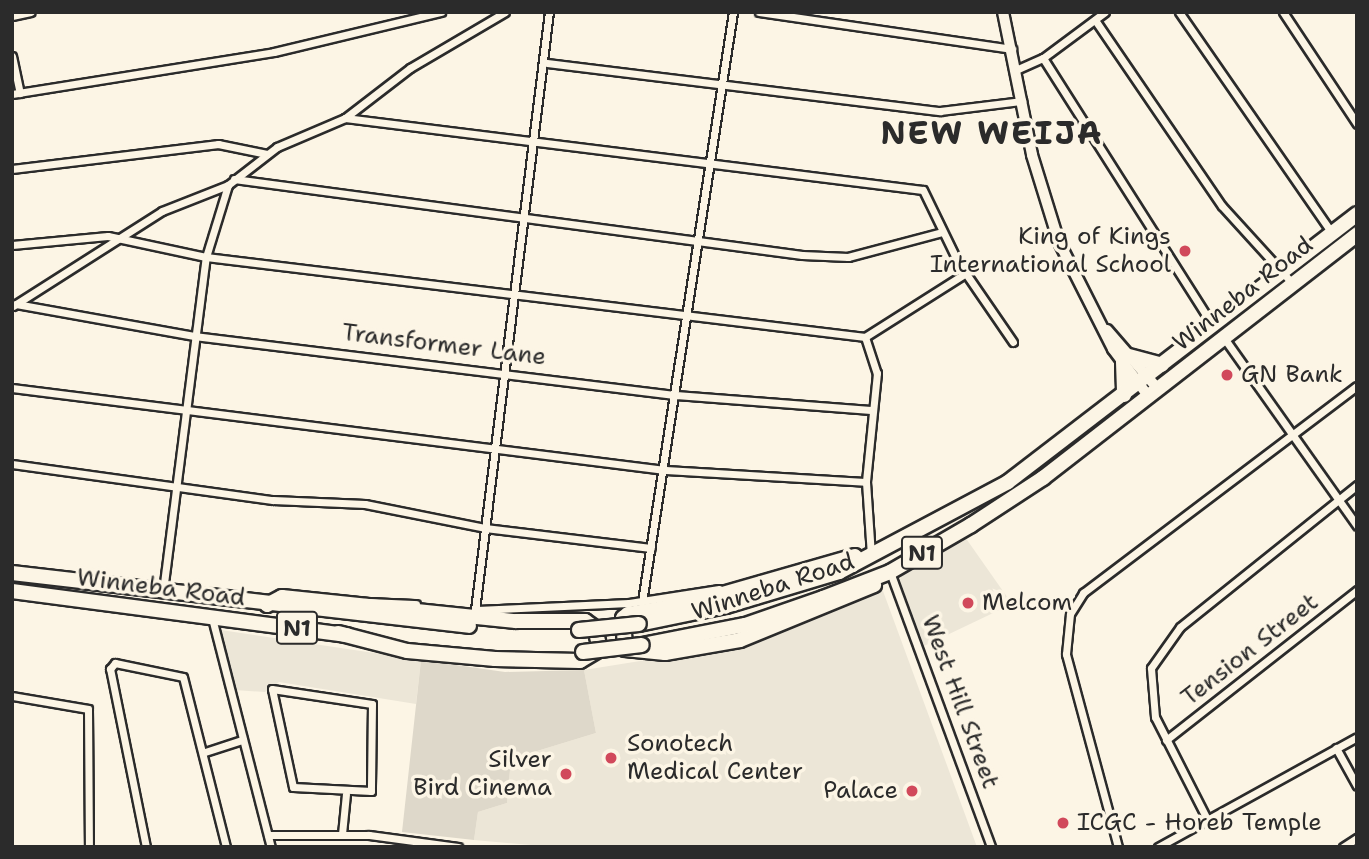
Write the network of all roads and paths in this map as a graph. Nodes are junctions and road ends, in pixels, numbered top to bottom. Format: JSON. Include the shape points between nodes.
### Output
{"nodes":[{"id":1,"x":31,"y":12,"type":"edge"},
{"id":2,"x":441,"y":12,"type":"edge"},
{"id":3,"x":505,"y":12,"type":"edge"},
{"id":4,"x":549,"y":12,"type":"edge"},
{"id":5,"x":733,"y":12,"type":"edge"},
{"id":6,"x":759,"y":12,"type":"edge"},
{"id":7,"x":1003,"y":12,"type":"edge"},
{"id":8,"x":1105,"y":12,"type":"edge"},
{"id":9,"x":1179,"y":12,"type":"edge"},
{"id":10,"x":1283,"y":12,"type":"edge"},
{"id":11,"x":12,"y":16,"type":"edge"},
{"id":12,"x":1095,"y":20,"type":"junction"},
{"id":13,"x":1012,"y":49,"type":"junction"},
{"id":14,"x":12,"y":55,"type":"edge"},
{"id":15,"x":1044,"y":58,"type":"junction"},
{"id":16,"x":547,"y":63,"type":"junction"},
{"id":17,"x":1018,"y":69,"type":"junction"},
{"id":18,"x":726,"y":84,"type":"junction"},
{"id":19,"x":16,"y":94,"type":"edge"},
{"id":20,"x":1023,"y":101,"type":"junction"},
{"id":21,"x":345,"y":118,"type":"junction"},
{"id":22,"x":1357,"y":124,"type":"edge"},
{"id":23,"x":538,"y":139,"type":"junction"},
{"id":24,"x":267,"y":154,"type":"junction"},
{"id":25,"x":713,"y":162,"type":"junction"},
{"id":26,"x":12,"y":169,"type":"edge"},
{"id":27,"x":231,"y":182,"type":"junction"},
{"id":28,"x":520,"y":214,"type":"junction"},
{"id":29,"x":1357,"y":214,"type":"edge"},
{"id":30,"x":942,"y":232,"type":"junction"},
{"id":31,"x":1332,"y":234,"type":"junction"},
{"id":32,"x":1357,"y":234,"type":"edge"},
{"id":33,"x":122,"y":241,"type":"junction"},
{"id":34,"x":699,"y":241,"type":"junction"},
{"id":35,"x":12,"y":245,"type":"edge"},
{"id":36,"x":206,"y":257,"type":"junction"},
{"id":37,"x":967,"y":273,"type":"junction"},
{"id":38,"x":1287,"y":278,"type":"junction"},
{"id":39,"x":515,"y":297,"type":"junction"},
{"id":40,"x":14,"y":305,"type":"edge"},
{"id":41,"x":688,"y":315,"type":"junction"},
{"id":42,"x":1219,"y":332,"type":"junction"},
{"id":43,"x":194,"y":336,"type":"junction"},
{"id":44,"x":865,"y":337,"type":"junction"},
{"id":45,"x":1013,"y":342,"type":"dead end"},
{"id":46,"x":1126,"y":359,"type":"junction"},
{"id":47,"x":1162,"y":365,"type":"junction"},
{"id":48,"x":507,"y":372,"type":"junction"},
{"id":49,"x":1143,"y":380,"type":"junction"},
{"id":50,"x":1357,"y":386,"type":"edge"},
{"id":51,"x":12,"y":388,"type":"edge"},
{"id":52,"x":1154,"y":393,"type":"junction"},
{"id":53,"x":676,"y":395,"type":"junction"},
{"id":54,"x":1124,"y":395,"type":"junction"},
{"id":55,"x":870,"y":410,"type":"junction"},
{"id":56,"x":184,"y":412,"type":"junction"},
{"id":57,"x":1290,"y":432,"type":"junction"},
{"id":58,"x":1056,"y":447,"type":"junction"},
{"id":59,"x":495,"y":448,"type":"junction"},
{"id":60,"x":1065,"y":461,"type":"junction"},
{"id":61,"x":12,"y":464,"type":"edge"},
{"id":62,"x":665,"y":470,"type":"junction"},
{"id":63,"x":866,"y":482,"type":"junction"},
{"id":64,"x":1357,"y":485,"type":"edge"},
{"id":65,"x":173,"y":486,"type":"junction"},
{"id":66,"x":1338,"y":500,"type":"junction"},
{"id":67,"x":1357,"y":526,"type":"edge"},
{"id":68,"x":485,"y":528,"type":"junction"},
{"id":69,"x":651,"y":548,"type":"junction"},
{"id":70,"x":870,"y":557,"type":"junction"},
{"id":71,"x":824,"y":566,"type":"junction"},
{"id":72,"x":12,"y":573,"type":"edge"},
{"id":73,"x":888,"y":573,"type":"junction"},
{"id":74,"x":1357,"y":590,"type":"edge"},
{"id":75,"x":12,"y":591,"type":"edge"},
{"id":76,"x":163,"y":592,"type":"junction"},
{"id":77,"x":642,"y":602,"type":"junction"},
{"id":78,"x":356,"y":604,"type":"junction"},
{"id":79,"x":267,"y":605,"type":"junction"},
{"id":80,"x":475,"y":610,"type":"junction"},
{"id":81,"x":212,"y":618,"type":"junction"},
{"id":82,"x":338,"y":634,"type":"junction"},
{"id":83,"x":12,"y":696,"type":"edge"},
{"id":84,"x":1357,"y":737,"type":"edge"},
{"id":85,"x":243,"y":740,"type":"junction"},
{"id":86,"x":1166,"y":740,"type":"junction"},
{"id":87,"x":1336,"y":748,"type":"junction"},
{"id":88,"x":205,"y":752,"type":"junction"},
{"id":89,"x":1357,"y":786,"type":"edge"},
{"id":90,"x":346,"y":794,"type":"junction"},
{"id":91,"x":1207,"y":819,"type":"junction"},
{"id":92,"x":342,"y":834,"type":"junction"},
{"id":93,"x":268,"y":835,"type":"junction"},
{"id":94,"x":1357,"y":838,"type":"edge"},
{"id":95,"x":89,"y":847,"type":"edge"},
{"id":96,"x":146,"y":847,"type":"edge"},
{"id":97,"x":226,"y":847,"type":"edge"},
{"id":98,"x":271,"y":847,"type":"edge"},
{"id":99,"x":458,"y":847,"type":"edge"},
{"id":100,"x":992,"y":847,"type":"edge"},
{"id":101,"x":1118,"y":847,"type":"edge"},
{"id":102,"x":1158,"y":847,"type":"edge"},
{"id":103,"x":1343,"y":847,"type":"edge"}],
"edges":[{"from":1,"to":11,"type":"street"},
{"from":2,"to":19,"type":"street","via":[[274,52]]},
{"from":3,"to":21,"type":"street","via":[[410,68]]},
{"from":4,"to":16,"type":"street"},
{"from":5,"to":18,"type":"street"},
{"from":6,"to":13,"type":"street"},
{"from":7,"to":13,"type":"street"},
{"from":8,"to":12,"type":"street"},
{"from":9,"to":31,"type":"street"},
{"from":10,"to":22,"type":"street"},
{"from":12,"to":15,"type":"street"},
{"from":12,"to":38,"type":"street","via":[[1222,206]]},
{"from":13,"to":17,"type":"street"},
{"from":14,"to":19,"type":"street"},
{"from":15,"to":17,"type":"street"},
{"from":15,"to":42,"type":"street"},
{"from":16,"to":18,"type":"street"},
{"from":16,"to":23,"type":"street"},
{"from":17,"to":20,"type":"street"},
{"from":18,"to":20,"type":"street","via":[[940,111]]},
{"from":18,"to":25,"type":"street"},
{"from":20,"to":46,"type":"street","via":[[1055,230],[1102,325]]},
{"from":21,"to":23,"type":"street"},
{"from":21,"to":24,"type":"street"},
{"from":23,"to":25,"type":"street"},
{"from":23,"to":28,"type":"street"},
{"from":24,"to":26,"type":"street","via":[[218,144]]},
{"from":24,"to":27,"type":"street"},
{"from":25,"to":30,"type":"street","via":[[923,190]]},
{"from":25,"to":34,"type":"street"},
{"from":27,"to":28,"type":"street"},
{"from":27,"to":33,"type":"street","via":[[162,211]]},
{"from":27,"to":36,"type":"street"},
{"from":28,"to":34,"type":"street"},
{"from":28,"to":39,"type":"street"},
{"from":29,"to":31,"type":"highway","name":"Winneba Road","number":"N1"},
{"from":30,"to":34,"type":"street","via":[[848,257]]},
{"from":30,"to":37,"type":"street"},
{"from":31,"to":38,"type":"highway","name":"Winneba Road","number":"N1"},
{"from":32,"to":38,"type":"highway","name":"Winneba Road","number":"N1"},
{"from":33,"to":35,"type":"street","via":[[108,236]]},
{"from":33,"to":36,"type":"street"},
{"from":33,"to":40,"type":"street"},
{"from":34,"to":41,"type":"street"},
{"from":36,"to":39,"type":"street"},
{"from":36,"to":43,"type":"street"},
{"from":37,"to":44,"type":"street"},
{"from":37,"to":45,"type":"street"},
{"from":38,"to":42,"type":"highway","name":"Winneba Road","number":"N1"},
{"from":39,"to":41,"type":"street"},
{"from":39,"to":48,"type":"street"},
{"from":40,"to":43,"type":"street","name":"Transformer Lane"},
{"from":41,"to":44,"type":"street"},
{"from":41,"to":53,"type":"street"},
{"from":42,"to":47,"type":"highway","name":"Winneba Road","number":"N1"},
{"from":42,"to":52,"type":"highway","name":"Winneba Road","number":"N1"},
{"from":42,"to":57,"type":"street"},
{"from":43,"to":48,"type":"street","name":"Transformer Lane"},
{"from":43,"to":56,"type":"street"},
{"from":44,"to":55,"type":"street","via":[[876,363]]},
{"from":46,"to":47,"type":"highway"},
{"from":46,"to":49,"type":"street"},
{"from":46,"to":54,"type":"highway"},
{"from":47,"to":49,"type":"highway","name":"Winneba Road","number":"N1"},
{"from":48,"to":53,"type":"street","name":"Transformer Lane"},
{"from":48,"to":59,"type":"street"},
{"from":49,"to":52,"type":"street"},
{"from":49,"to":54,"type":"highway","name":"Winneba Road","number":"N1"},
{"from":50,"to":57,"type":"street"},
{"from":51,"to":56,"type":"street"},
{"from":52,"to":60,"type":"highway","name":"Winneba Road","number":"N1"},
{"from":53,"to":55,"type":"street","name":"Transformer Lane"},
{"from":53,"to":62,"type":"street"},
{"from":54,"to":58,"type":"highway","name":"Winneba Road","number":"N1"},
{"from":55,"to":63,"type":"street"},
{"from":56,"to":59,"type":"street"},
{"from":56,"to":65,"type":"street"},
{"from":57,"to":66,"type":"street"},
{"from":57,"to":101,"type":"street","via":[[1083,593],[1070,614],[1066,654]]},
{"from":58,"to":60,"type":"highway"},
{"from":58,"to":70,"type":"highway","name":"Winneba Road","number":"N1","via":[[1008,482]]},
{"from":59,"to":62,"type":"street"},
{"from":59,"to":68,"type":"street"},
{"from":60,"to":73,"type":"highway","name":"Winneba Road","number":"N1"},
{"from":61,"to":65,"type":"street"},
{"from":62,"to":63,"type":"street"},
{"from":62,"to":69,"type":"street"},
{"from":63,"to":70,"type":"street"},
{"from":64,"to":66,"type":"street"},
{"from":65,"to":68,"type":"street","via":[[365,504]]},
{"from":65,"to":76,"type":"street"},
{"from":66,"to":67,"type":"street"},
{"from":66,"to":86,"type":"street","via":[[1208,603],[1163,649],[1149,689]]},
{"from":68,"to":69,"type":"street"},
{"from":68,"to":80,"type":"street"},
{"from":69,"to":77,"type":"street"},
{"from":70,"to":71,"type":"highway"},
{"from":70,"to":79,"type":"highway","name":"Winneba Road","number":"N1","bridge":true,"via":[[784,590],[639,624],[579,630]]},
{"from":71,"to":73,"type":"highway","via":[[688,604],[628,614],[623,618],[625,649],[665,653],[740,640],[851,600]]},
{"from":71,"to":77,"type":"street"},
{"from":72,"to":76,"type":"highway","name":"Winneba Road","number":"N1"},
{"from":73,"to":82,"type":"highway","name":"Winneba Road","number":"N1","bridge":true,"via":[[745,625],[583,652]]},
{"from":73,"to":100,"type":"street","name":"West Hill Street"},
{"from":74,"to":86,"type":"street","name":"Tension Street"},
{"from":75,"to":81,"type":"highway","name":"Winneba Road","number":"N1"},
{"from":76,"to":79,"type":"highway","name":"Winneba Road","number":"N1"},
{"from":77,"to":80,"type":"street"},
{"from":78,"to":79,"type":"highway","via":[[282,597]]},
{"from":78,"to":80,"type":"street","via":[[376,599]]},
{"from":78,"to":82,"type":"highway","via":[[516,621],[585,621],[594,628],[600,649],[580,661],[495,659],[407,651]]},
{"from":81,"to":82,"type":"highway","name":"Winneba Road","number":"N1"},
{"from":81,"to":85,"type":"street"},
{"from":83,"to":95,"type":"street","via":[[88,709]]},
{"from":84,"to":87,"type":"street"},
{"from":85,"to":88,"type":"street"},
{"from":85,"to":93,"type":"street"},
{"from":86,"to":91,"type":"street"},
{"from":87,"to":89,"type":"street"},
{"from":87,"to":91,"type":"street"},
{"from":88,"to":96,"type":"street","via":[[183,677],[114,663],[110,669]]},
{"from":88,"to":97,"type":"street"},
{"from":90,"to":90,"type":"street","via":[[371,791],[376,708],[272,689],[293,787]]},
{"from":90,"to":92,"type":"street"},
{"from":91,"to":102,"type":"street"},
{"from":92,"to":93,"type":"street"},
{"from":92,"to":99,"type":"street"},
{"from":93,"to":98,"type":"street"},
{"from":94,"to":103,"type":"street"}]}
